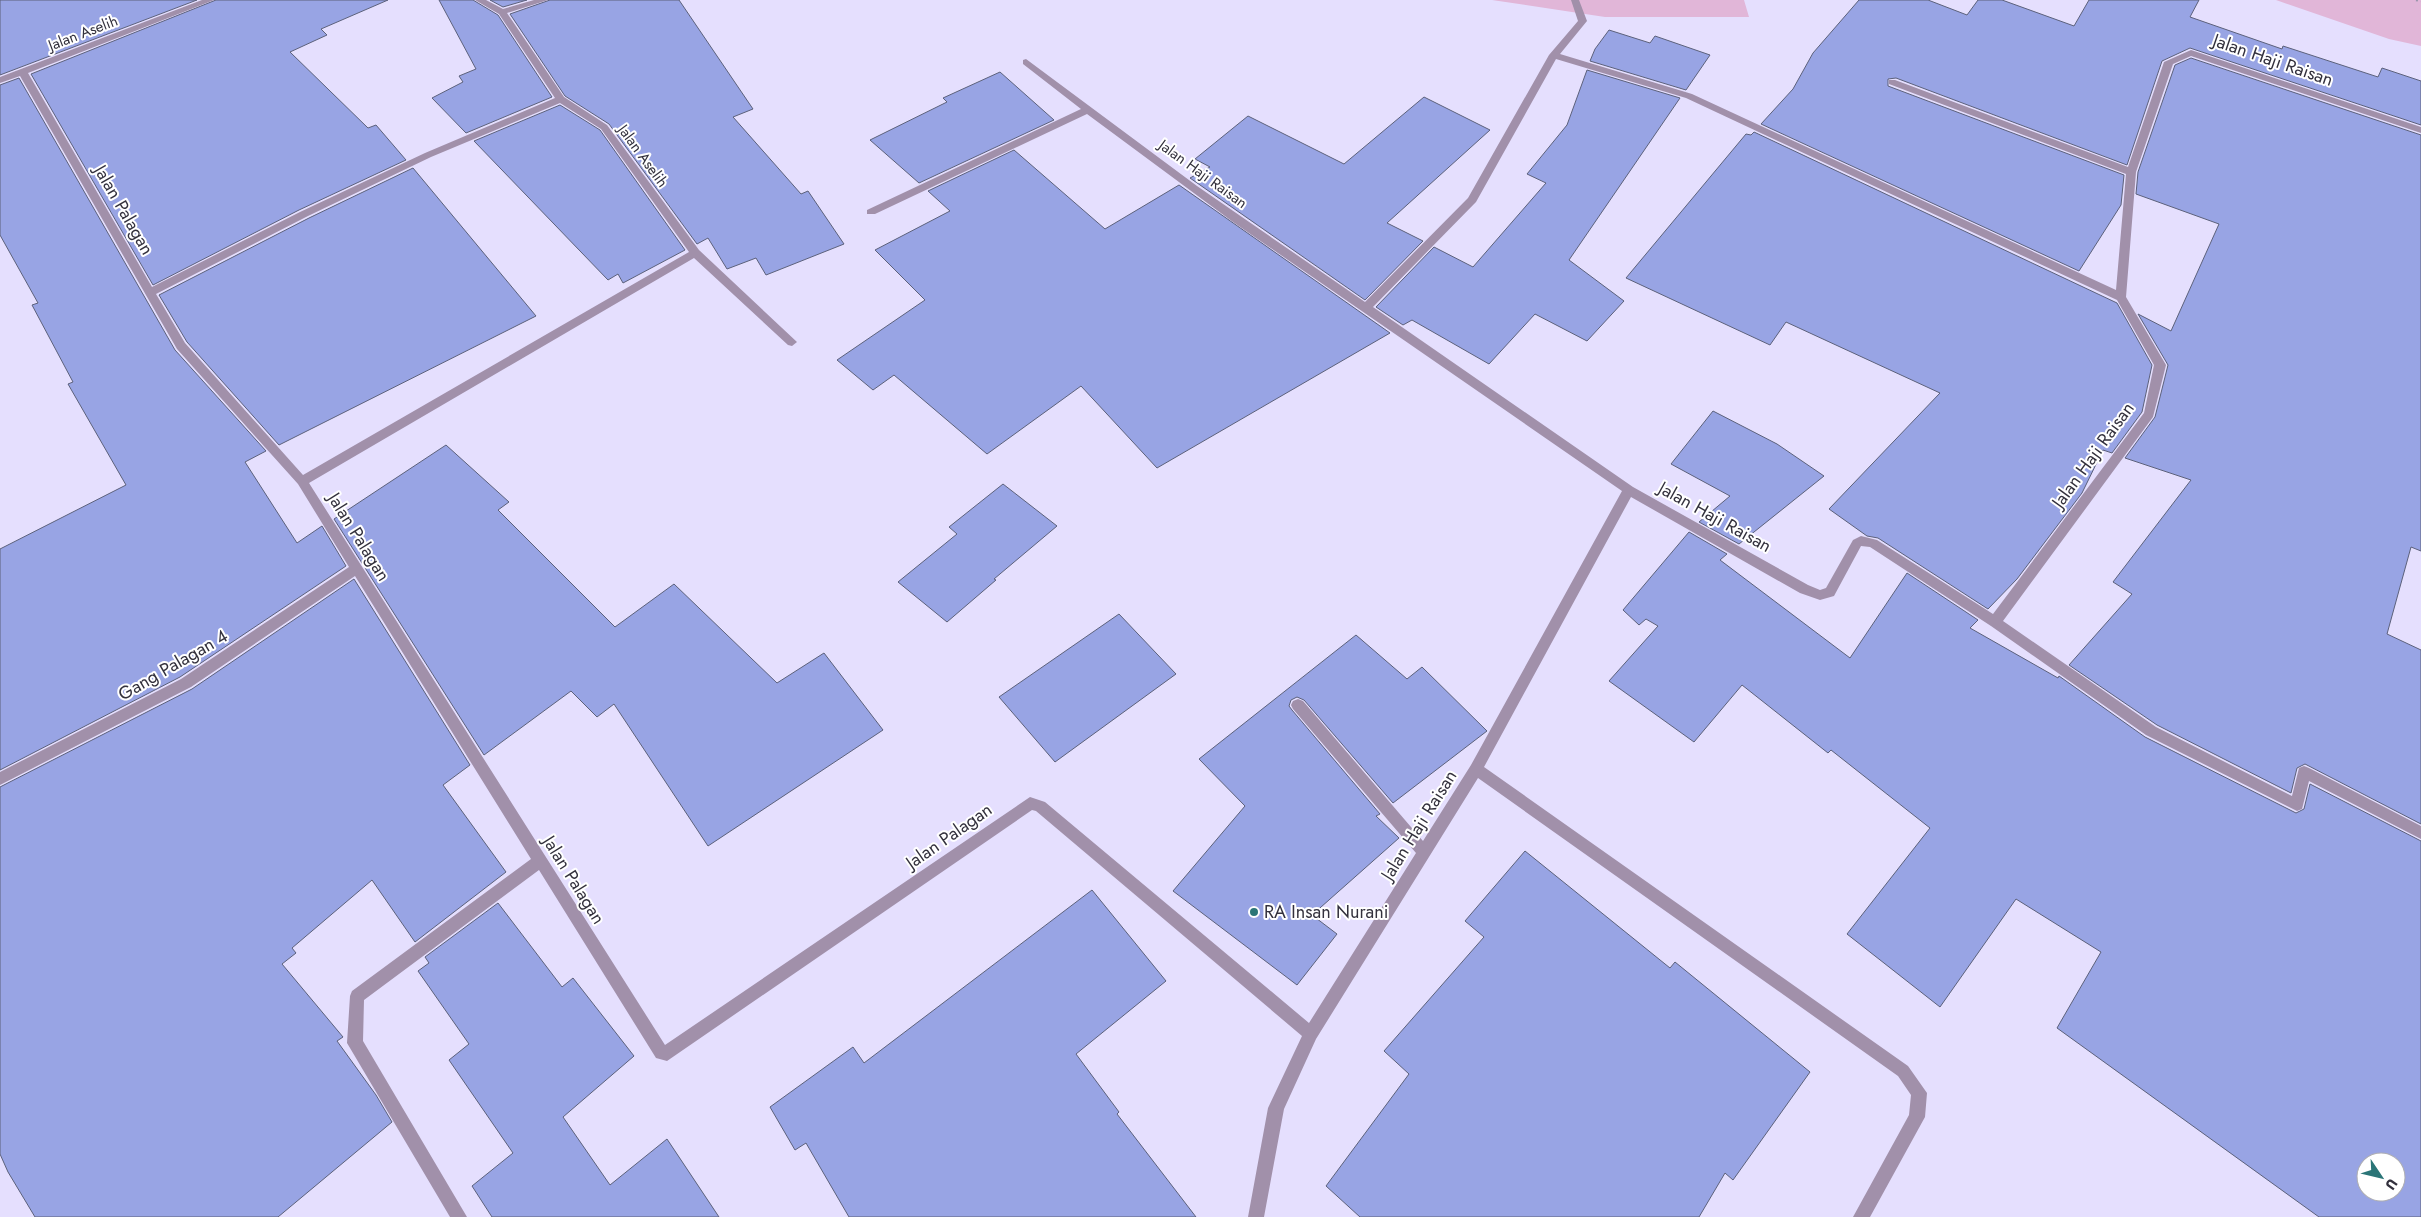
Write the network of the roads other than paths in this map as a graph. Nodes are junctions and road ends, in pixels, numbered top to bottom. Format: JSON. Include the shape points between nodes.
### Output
{"nodes":[{"id":1,"x":210,"y":0,"type":"edge"},
{"id":2,"x":480,"y":0,"type":"edge"},
{"id":3,"x":544,"y":0,"type":"edge"},
{"id":4,"x":1575,"y":0,"type":"edge"},
{"id":5,"x":502,"y":12,"type":"junction"},
{"id":6,"x":1554,"y":55,"type":"junction"},
{"id":7,"x":1026,"y":62,"type":"dead end"},
{"id":8,"x":23,"y":72,"type":"junction"},
{"id":9,"x":0,"y":80,"type":"edge"},
{"id":10,"x":1892,"y":82,"type":"dead end"},
{"id":11,"x":561,"y":99,"type":"junction"},
{"id":12,"x":1087,"y":110,"type":"junction"},
{"id":13,"x":2421,"y":130,"type":"edge"},
{"id":14,"x":2131,"y":172,"type":"junction"},
{"id":15,"x":871,"y":212,"type":"dead end"},
{"id":16,"x":695,"y":253,"type":"junction"},
{"id":17,"x":150,"y":293,"type":"junction"},
{"id":18,"x":2121,"y":297,"type":"junction"},
{"id":19,"x":1366,"y":308,"type":"junction"},
{"id":20,"x":792,"y":342,"type":"dead end"},
{"id":21,"x":302,"y":481,"type":"junction"},
{"id":22,"x":1629,"y":490,"type":"junction"},
{"id":23,"x":356,"y":569,"type":"junction"},
{"id":24,"x":1995,"y":622,"type":"junction"},
{"id":25,"x":1298,"y":705,"type":"dead end"},
{"id":26,"x":1476,"y":769,"type":"junction"},
{"id":27,"x":0,"y":779,"type":"edge"},
{"id":28,"x":2421,"y":834,"type":"edge"},
{"id":29,"x":1424,"y":853,"type":"junction"},
{"id":30,"x":540,"y":861,"type":"junction"},
{"id":31,"x":1311,"y":1034,"type":"junction"},
{"id":32,"x":459,"y":1217,"type":"edge"},
{"id":33,"x":1256,"y":1217,"type":"edge"},
{"id":34,"x":1861,"y":1217,"type":"edge"}],
"edges":[{"from":1,"to":8,"type":"street","name":"Jalan Aselih"},
{"from":2,"to":5,"type":"street","name":"Jalan Aselih"},
{"from":3,"to":5,"type":"street"},
{"from":4,"to":6,"type":"street","via":[[1583,21]]},
{"from":5,"to":11,"type":"street","name":"Jalan Aselih"},
{"from":6,"to":18,"type":"street","via":[[1689,96]]},
{"from":6,"to":19,"type":"street","via":[[1472,200]]},
{"from":7,"to":12,"type":"street","name":"Jalan Haji Raisan"},
{"from":8,"to":9,"type":"street"},
{"from":8,"to":17,"type":"street","name":"Jalan Palagan"},
{"from":10,"to":14,"type":"street"},
{"from":11,"to":16,"type":"street","name":"Jalan Aselih","via":[[604,127]]},
{"from":11,"to":17,"type":"street","via":[[428,155]]},
{"from":12,"to":15,"type":"street"},
{"from":12,"to":19,"type":"street","name":"Jalan Haji Raisan"},
{"from":13,"to":14,"type":"street","name":"Jalan Haji Raisan","via":[[2190,53],[2169,62]]},
{"from":14,"to":18,"type":"street","name":"Jalan Haji Raisan"},
{"from":16,"to":20,"type":"street","name":"Jalan Aselih"},
{"from":16,"to":21,"type":"street"},
{"from":17,"to":21,"type":"street","name":"Jalan Palagan","via":[[181,346]]},
{"from":18,"to":24,"type":"street","name":"Jalan Haji Raisan","via":[[2160,365],[2149,414]]},
{"from":19,"to":22,"type":"street","name":"Jalan Haji Raisan"},
{"from":21,"to":23,"type":"street","name":"Jalan Palagan"},
{"from":22,"to":24,"type":"street","name":"Jalan Haji Raisan","via":[[1820,595],[1830,592],[1857,544],[1867,541]]},
{"from":22,"to":26,"type":"street","name":"Jalan Haji Raisan"},
{"from":23,"to":27,"type":"street","name":"Gang Palagan 4","via":[[186,683]]},
{"from":23,"to":30,"type":"street","name":"Jalan Palagan"},
{"from":24,"to":28,"type":"street","name":"Jalan Haji Raisan","via":[[2151,731],[2297,805],[2304,772]]},
{"from":25,"to":29,"type":"street"},
{"from":26,"to":29,"type":"street","name":"Jalan Haji Raisan"},
{"from":26,"to":34,"type":"street","via":[[1903,1071],[1919,1093],[1917,1117]]},
{"from":29,"to":31,"type":"street","name":"Jalan Haji Raisan"},
{"from":30,"to":31,"type":"street","name":"Jalan Palagan","via":[[658,1050],[664,1054],[1030,803],[1036,804]]},
{"from":30,"to":32,"type":"street","via":[[357,996],[355,1043]]},
{"from":31,"to":33,"type":"street","name":"Jalan Haji Raisan","via":[[1276,1108]]}]}
